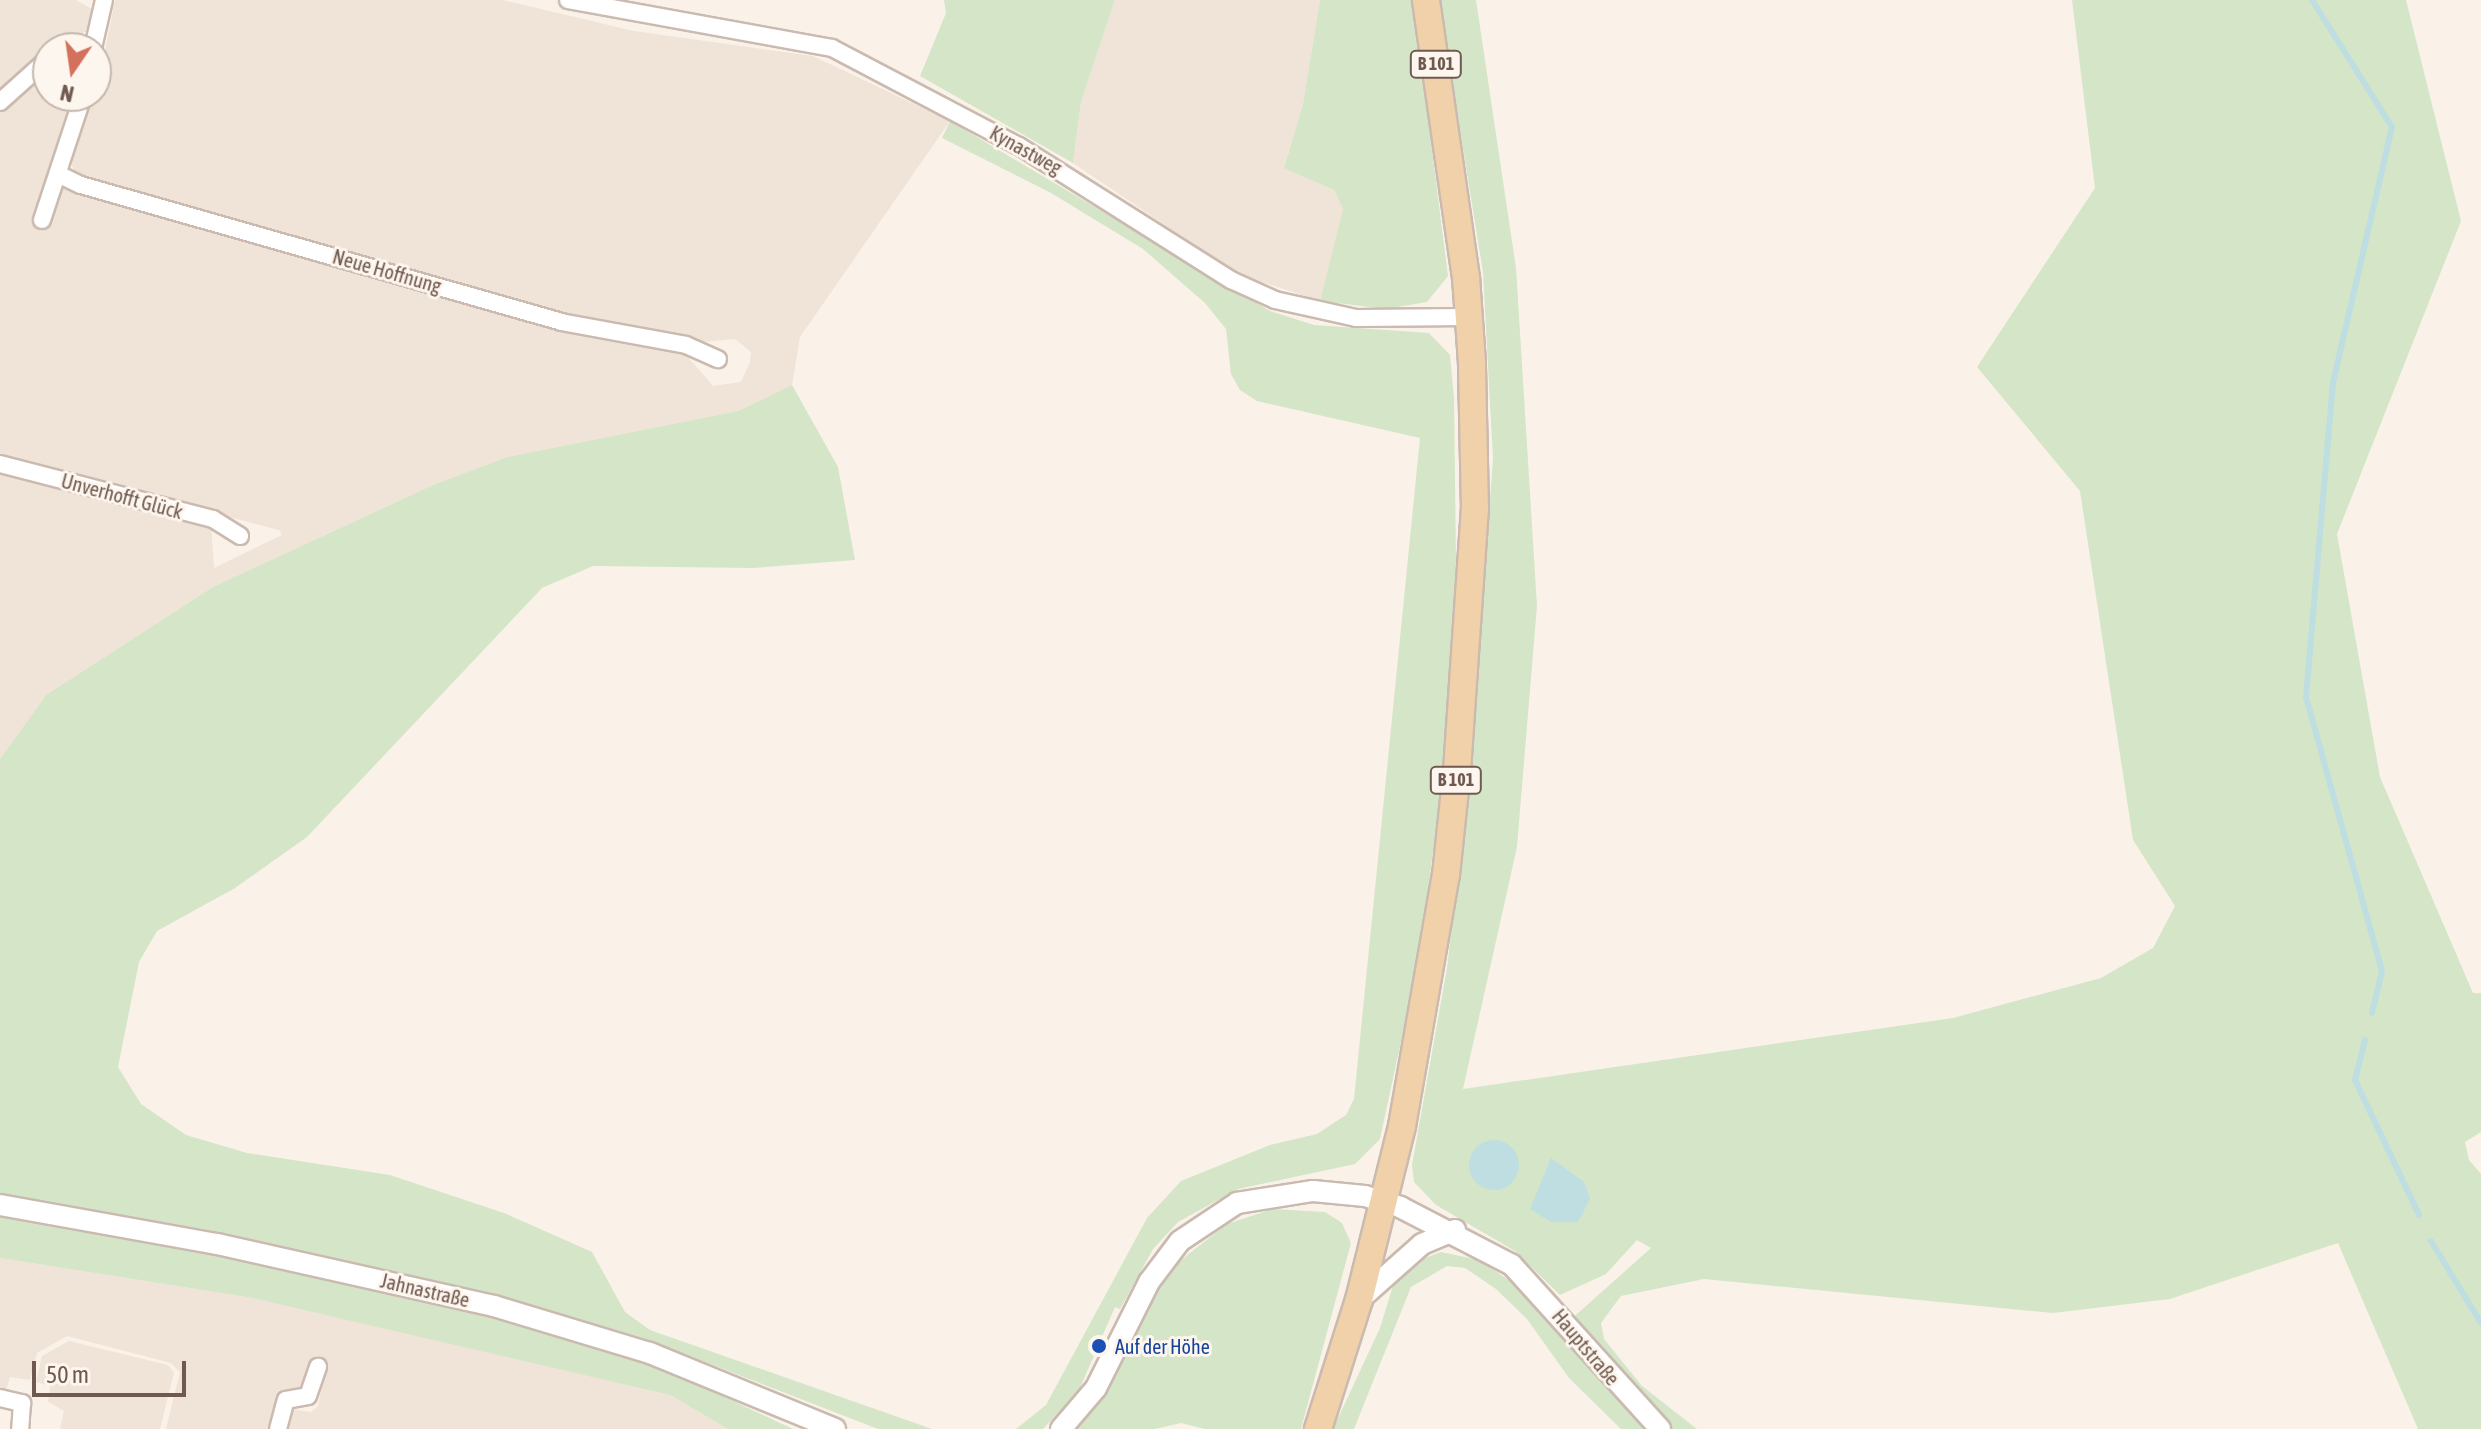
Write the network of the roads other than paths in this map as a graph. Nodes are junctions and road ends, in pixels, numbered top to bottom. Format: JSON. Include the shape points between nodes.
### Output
{"nodes":[{"id":1,"x":104,"y":0,"type":"edge"},
{"id":2,"x":568,"y":0,"type":"edge"},
{"id":3,"x":1426,"y":0,"type":"edge"},
{"id":4,"x":97,"y":32,"type":"edge"},
{"id":5,"x":32,"y":73,"type":"edge"},
{"id":6,"x":0,"y":102,"type":"edge"},
{"id":7,"x":78,"y":112,"type":"edge"},
{"id":8,"x":58,"y":174,"type":"junction"},
{"id":9,"x":42,"y":220,"type":"dead end"},
{"id":10,"x":1469,"y":317,"type":"junction"},
{"id":11,"x":718,"y":359,"type":"dead end"},
{"id":12,"x":0,"y":464,"type":"edge"},
{"id":13,"x":240,"y":536,"type":"dead end"},
{"id":14,"x":1384,"y":1201,"type":"junction"},
{"id":15,"x":0,"y":1205,"type":"edge"},
{"id":16,"x":1455,"y":1230,"type":"junction"},
{"id":17,"x":1359,"y":1300,"type":"junction"},
{"id":18,"x":318,"y":1367,"type":"dead end"},
{"id":19,"x":0,"y":1398,"type":"edge"},
{"id":20,"x":20,"y":1429,"type":"edge"},
{"id":21,"x":278,"y":1429,"type":"edge"},
{"id":22,"x":835,"y":1429,"type":"edge"},
{"id":23,"x":1061,"y":1429,"type":"edge"},
{"id":24,"x":1318,"y":1429,"type":"edge"},
{"id":25,"x":1660,"y":1429,"type":"edge"}],
"edges":[{"from":1,"to":4,"type":"street"},
{"from":2,"to":10,"type":"street","name":"Kynastweg","via":[[832,48],[1019,146],[1231,280],[1275,300],[1356,318]]},
{"from":3,"to":10,"type":"main road","number":"B 101"},
{"from":5,"to":6,"type":"street"},
{"from":7,"to":8,"type":"street"},
{"from":8,"to":9,"type":"street"},
{"from":8,"to":11,"type":"street","name":"Neue Hoffnung","via":[[81,185],[561,322],[686,345]]},
{"from":10,"to":14,"type":"main road","number":"B 101","via":[[1475,510],[1457,771],[1429,975]]},
{"from":12,"to":13,"type":"street","name":"Unverhofft Glück","via":[[213,519]]},
{"from":14,"to":16,"type":"street","name":"Hauptstraße"},
{"from":14,"to":17,"type":"main road","number":"B 101"},
{"from":14,"to":23,"type":"street","name":"Hauptstraße","via":[[1313,1191],[1237,1203],[1180,1241],[1135,1305],[1096,1388]]},
{"from":15,"to":22,"type":"street","name":"Jahnastraße","via":[[217,1244],[494,1306],[650,1353]]},
{"from":16,"to":17,"type":"street","via":[[1422,1244]]},
{"from":16,"to":25,"type":"street","name":"Hauptstraße","via":[[1512,1265]]},
{"from":17,"to":24,"type":"main road","number":"B 101"},
{"from":18,"to":21,"type":"street","via":[[308,1396],[286,1400]]},
{"from":19,"to":20,"type":"street","via":[[22,1403]]}]}
